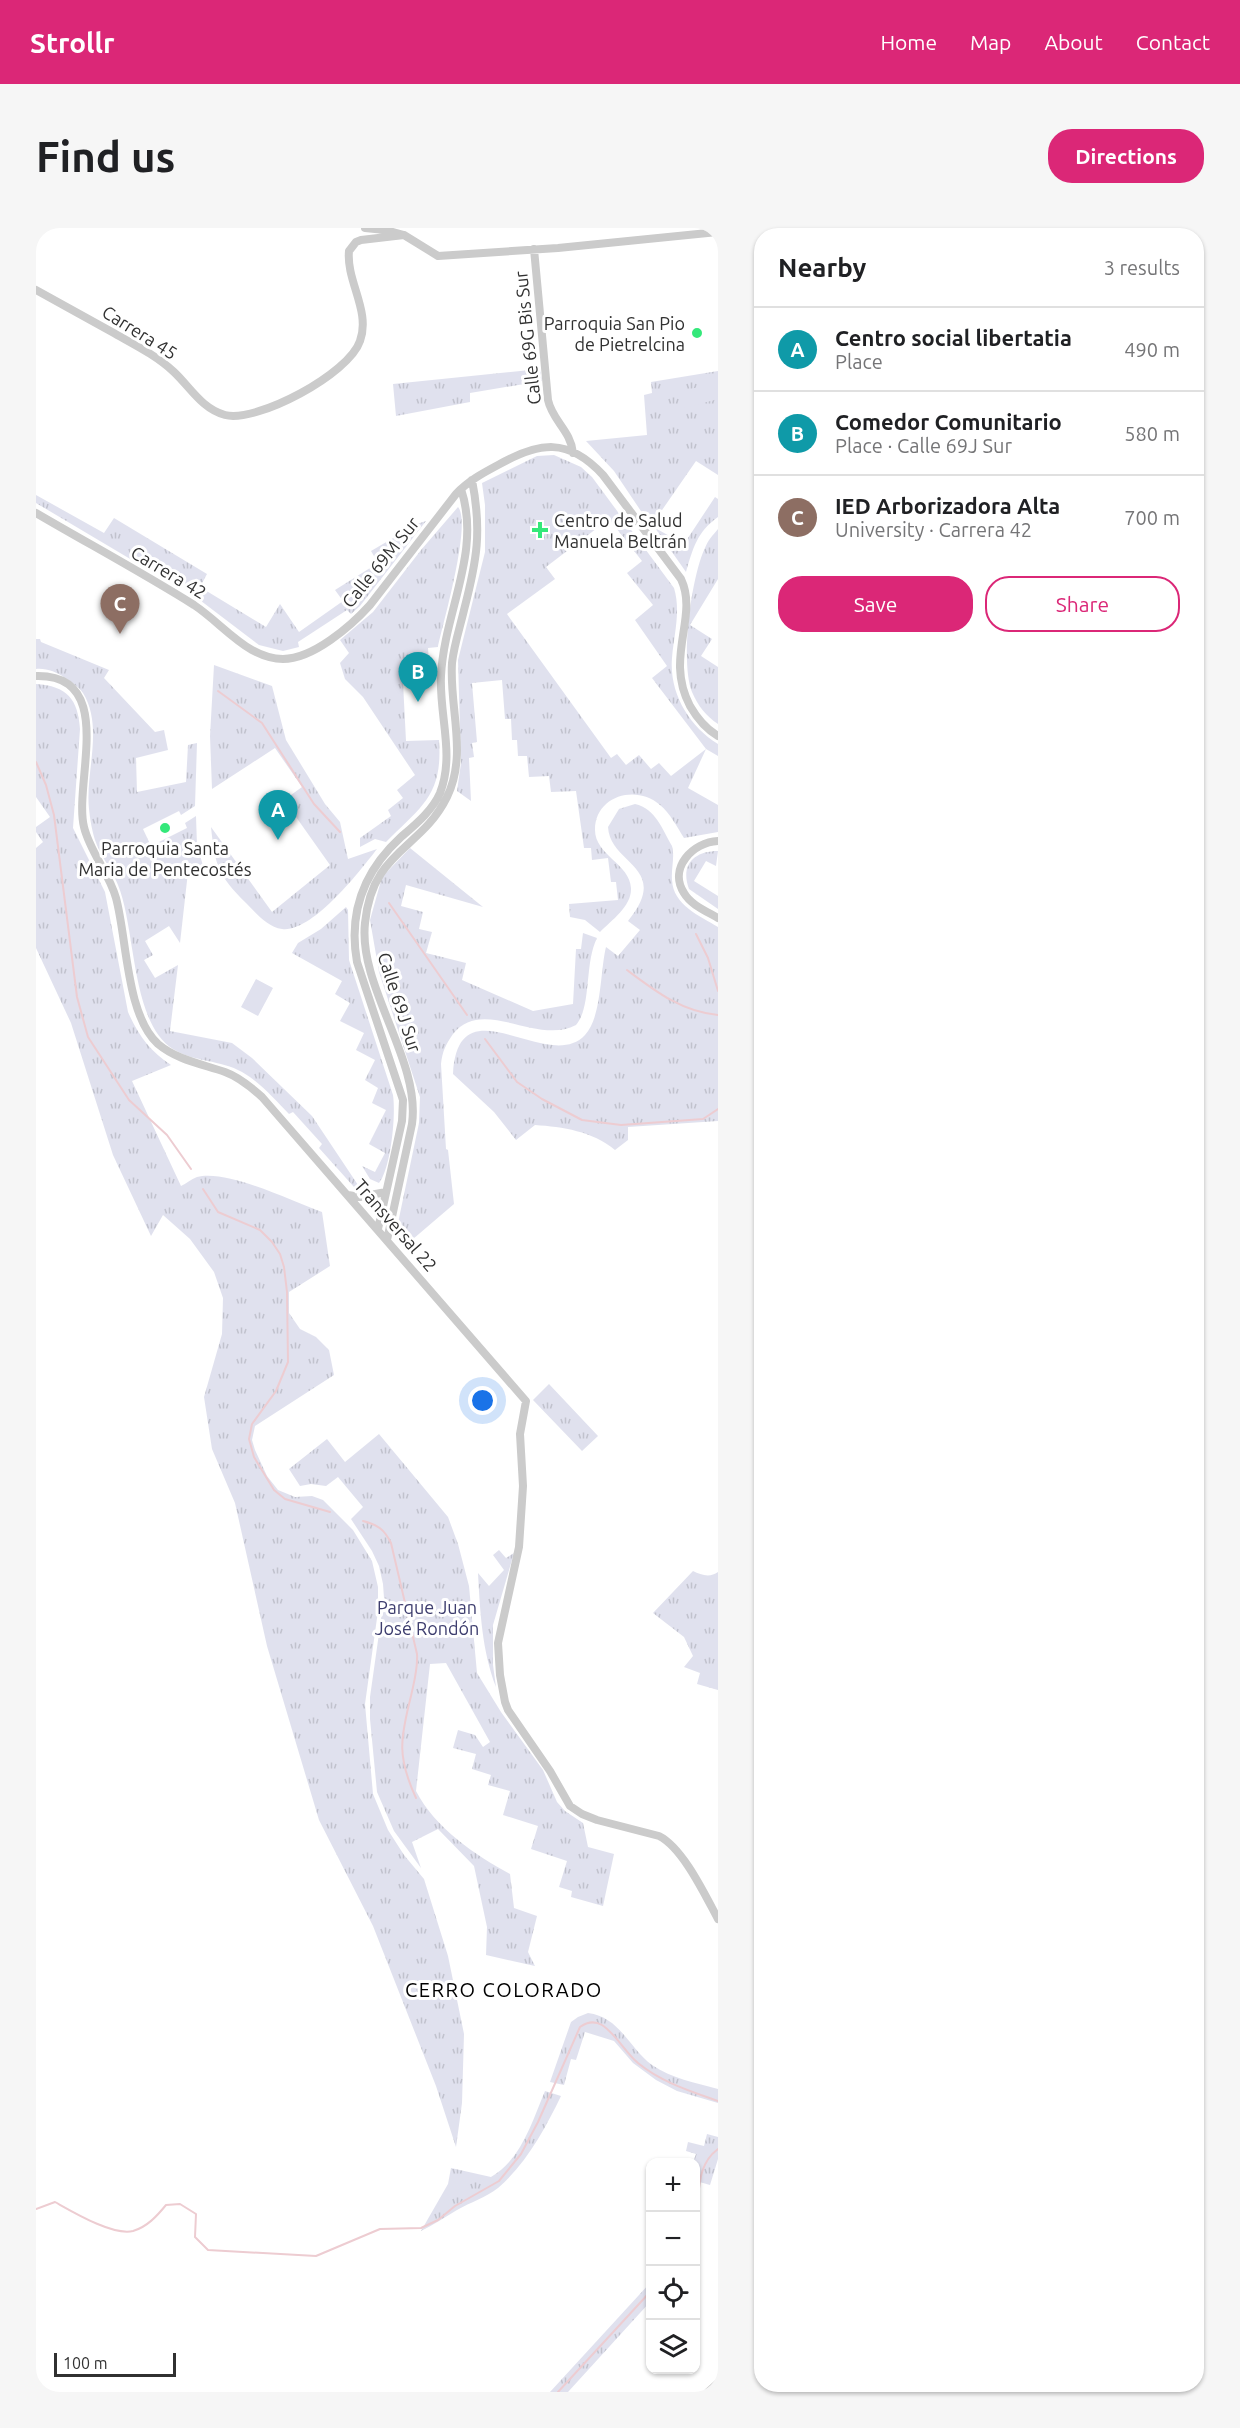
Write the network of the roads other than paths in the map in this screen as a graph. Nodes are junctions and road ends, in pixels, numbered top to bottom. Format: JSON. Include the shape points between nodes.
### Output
{"nodes":[{"id":1,"x":365,"y":229,"type":"edge"},
{"id":2,"x":718,"y":232,"type":"edge"},
{"id":3,"x":404,"y":235,"type":"junction"},
{"id":4,"x":534,"y":249,"type":"junction"},
{"id":5,"x":36,"y":290,"type":"edge"},
{"id":6,"x":573,"y":453,"type":"junction"},
{"id":7,"x":472,"y":480,"type":"junction"},
{"id":8,"x":461,"y":489,"type":"junction"},
{"id":9,"x":36,"y":513,"type":"edge"},
{"id":10,"x":284,"y":659,"type":"joint"},
{"id":11,"x":36,"y":676,"type":"edge"},
{"id":12,"x":716,"y":735,"type":"edge"},
{"id":13,"x":718,"y":842,"type":"edge"},
{"id":14,"x":718,"y":918,"type":"edge"},
{"id":15,"x":386,"y":1192,"type":"junction"},
{"id":16,"x":348,"y":1195,"type":"junction"},
{"id":17,"x":378,"y":1229,"type":"junction"},
{"id":18,"x":387,"y":1240,"type":"junction"},
{"id":19,"x":718,"y":1919,"type":"edge"},
{"id":20,"x":718,"y":2383,"type":"edge"},
{"id":21,"x":708,"y":2392,"type":"edge"}],
"edges":[{"from":1,"to":3,"type":"street"},
{"from":2,"to":4,"type":"street"},
{"from":3,"to":4,"type":"street","via":[[438,256]]},
{"from":3,"to":5,"type":"street","name":"Carrera 45","via":[[361,240],[352,246],[349,256],[362,319],[360,341],[345,364],[304,392],[236,416],[219,413],[202,402],[150,353]]},
{"from":4,"to":6,"type":"street","name":"Calle 69G Bis Sur","via":[[548,400],[571,441]]},
{"from":6,"to":7,"type":"street","via":[[553,447],[532,448]]},
{"from":6,"to":12,"type":"street","via":[[603,475],[684,586],[681,683],[696,716]]},
{"from":7,"to":8,"type":"street"},
{"from":7,"to":18,"type":"street","name":"Calle 69J Sur","via":[[478,537],[473,576],[452,660],[457,753],[454,778],[437,814],[378,876],[364,924],[366,955],[413,1106]]},
{"from":8,"to":10,"type":"street","name":"Calle 69M Sur","via":[[357,618],[312,650]]},
{"from":8,"to":15,"type":"street","name":"Calle 69J Sur","via":[[469,532],[442,668],[445,779],[428,811],[373,868],[354,918],[360,972],[403,1100]]},
{"from":9,"to":10,"type":"street","name":"Carrera 42","via":[[194,605],[252,650]]},
{"from":11,"to":16,"type":"street","name":"Transversal 22","via":[[64,683],[82,704],[87,728],[84,828],[116,898],[137,1009],[145,1028],[157,1042],[186,1060],[234,1076],[253,1089]]},
{"from":13,"to":14,"type":"street","via":[[699,846],[685,857],[680,876],[683,892],[690,900]]},
{"from":15,"to":16,"type":"street"},
{"from":15,"to":17,"type":"street","name":"Calle 69J Sur"},
{"from":16,"to":17,"type":"street","name":"Transversal 22"},
{"from":17,"to":18,"type":"street","name":"Transversal 22"},
{"from":18,"to":19,"type":"street","name":"Transversal 22","via":[[526,1401],[520,1434],[521,1525],[498,1643],[508,1710],[570,1806],[588,1817],[659,1836],[677,1852]]},
{"from":20,"to":21,"type":"street"}]}
